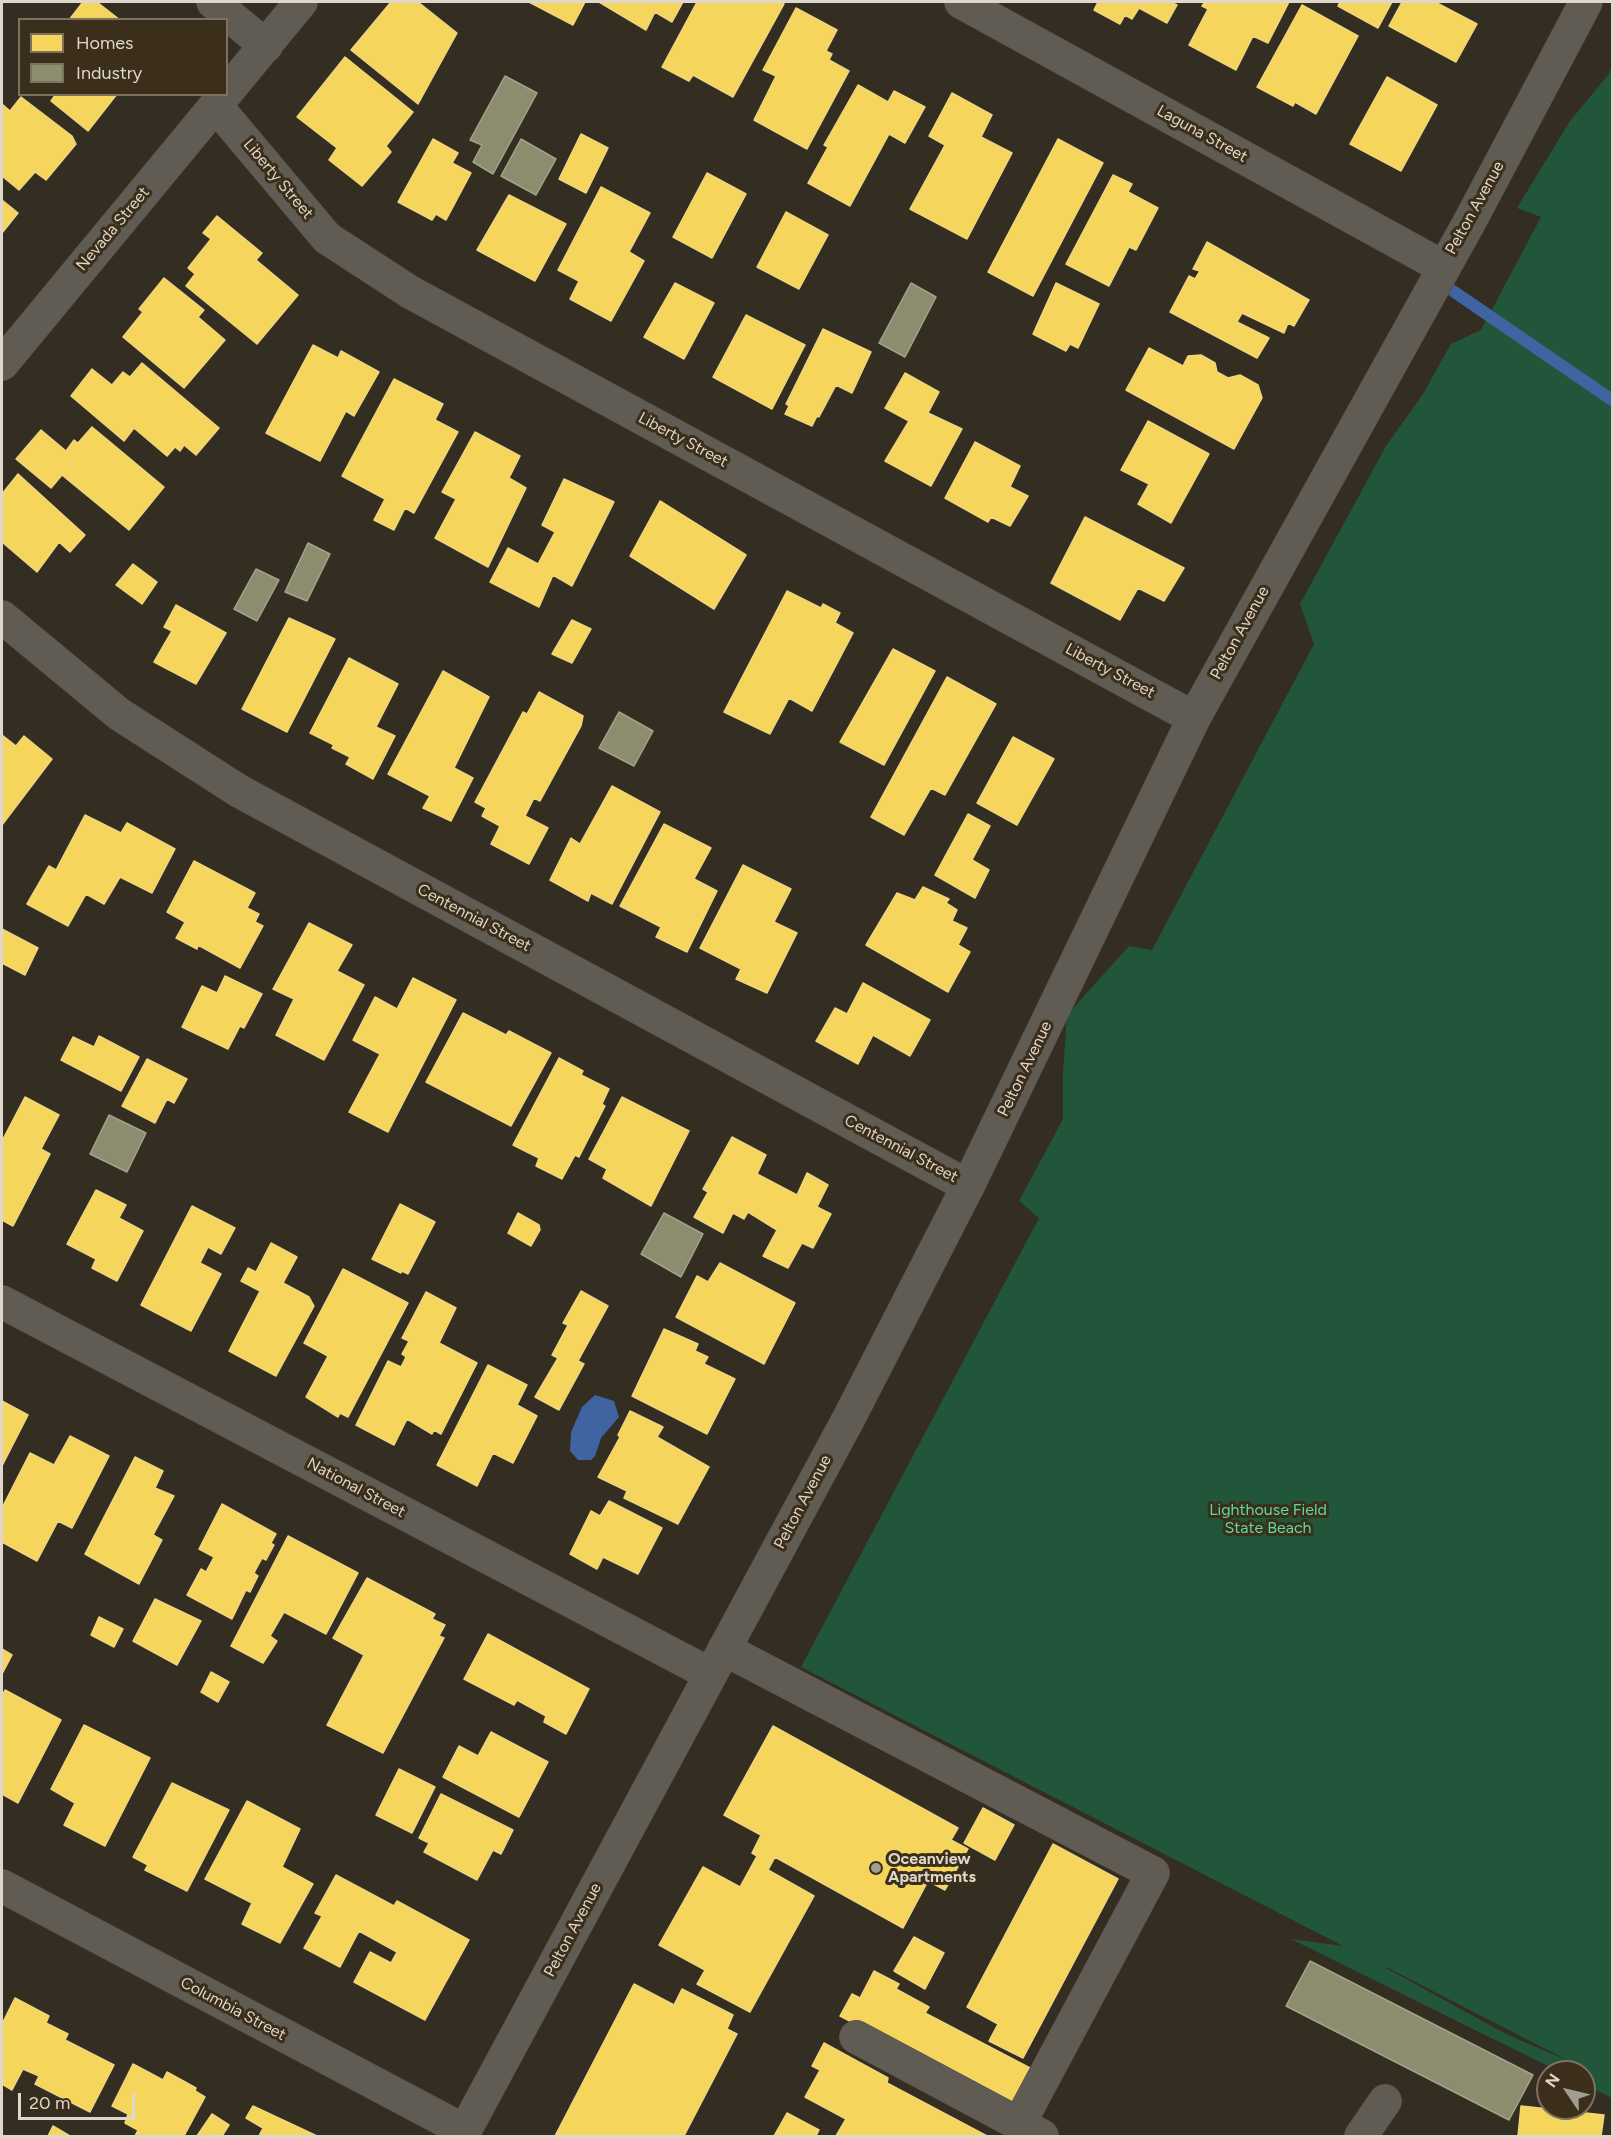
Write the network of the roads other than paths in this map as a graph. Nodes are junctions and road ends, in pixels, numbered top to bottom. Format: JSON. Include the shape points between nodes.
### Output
{"nodes":[{"id":1,"x":213,"y":2,"type":"edge"},
{"id":2,"x":302,"y":2,"type":"edge"},
{"id":3,"x":961,"y":2,"type":"edge"},
{"id":4,"x":1586,"y":2,"type":"edge"},
{"id":5,"x":266,"y":45,"type":"junction"},
{"id":6,"x":228,"y":91,"type":"edge"},
{"id":7,"x":222,"y":98,"type":"edge"},
{"id":8,"x":1443,"y":267,"type":"junction"},
{"id":9,"x":2,"y":364,"type":"edge"},
{"id":10,"x":2,"y":616,"type":"edge"},
{"id":11,"x":1194,"y":718,"type":"junction"},
{"id":12,"x":968,"y":1186,"type":"junction"},
{"id":13,"x":2,"y":1302,"type":"edge"},
{"id":14,"x":717,"y":1661,"type":"junction"},
{"id":15,"x":2,"y":1886,"type":"edge"},
{"id":16,"x":856,"y":2037,"type":"dead end"},
{"id":17,"x":1385,"y":2101,"type":"dead end"},
{"id":18,"x":1030,"y":2130,"type":"edge"},
{"id":19,"x":464,"y":2134,"type":"edge"},
{"id":20,"x":1361,"y":2136,"type":"edge"}],
"edges":[{"from":1,"to":5,"type":"street"},
{"from":2,"to":5,"type":"street","name":"Nevada Street"},
{"from":3,"to":8,"type":"street","name":"Laguna Street"},
{"from":4,"to":8,"type":"street","name":"Pelton Avenue"},
{"from":5,"to":6,"type":"street","name":"Nevada Street"},
{"from":7,"to":9,"type":"street","name":"Nevada Street"},
{"from":7,"to":11,"type":"street","name":"Liberty Street","via":[[327,238],[410,292]]},
{"from":8,"to":11,"type":"street","name":"Pelton Avenue"},
{"from":10,"to":12,"type":"street","name":"Centennial Street","via":[[119,714],[239,791]]},
{"from":11,"to":12,"type":"street","name":"Pelton Avenue"},
{"from":12,"to":14,"type":"street","name":"Pelton Avenue","via":[[850,1416]]},
{"from":13,"to":14,"type":"street","name":"National Street"},
{"from":14,"to":18,"type":"street","name":"National Street","via":[[1153,1873]]},
{"from":14,"to":19,"type":"street","name":"Pelton Avenue"},
{"from":15,"to":19,"type":"street","name":"Columbia Street"},
{"from":16,"to":18,"type":"street"},
{"from":17,"to":20,"type":"street"}]}
